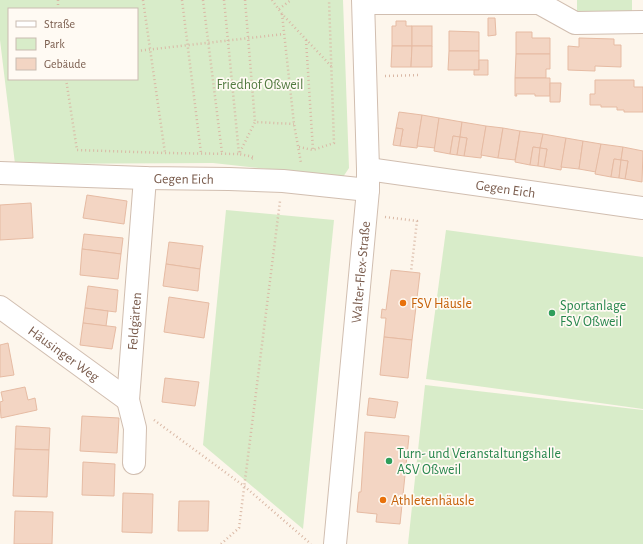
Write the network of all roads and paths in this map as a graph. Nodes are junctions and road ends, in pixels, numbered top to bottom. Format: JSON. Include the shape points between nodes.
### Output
{"nodes":[{"id":1,"x":143,"y":0,"type":"edge"},
{"id":2,"x":182,"y":0,"type":"edge"},
{"id":3,"x":203,"y":0,"type":"edge"},
{"id":4,"x":224,"y":0,"type":"edge"},
{"id":5,"x":244,"y":0,"type":"edge"},
{"id":6,"x":272,"y":0,"type":"edge"},
{"id":7,"x":291,"y":0,"type":"edge"},
{"id":8,"x":329,"y":0,"type":"edge"},
{"id":9,"x":364,"y":2,"type":"edge"},
{"id":10,"x":279,"y":10,"type":"junction"},
{"id":11,"x":282,"y":14,"type":"junction"},
{"id":12,"x":643,"y":22,"type":"edge"},
{"id":13,"x":284,"y":34,"type":"junction"},
{"id":14,"x":248,"y":38,"type":"junction"},
{"id":15,"x":228,"y":40,"type":"junction"},
{"id":16,"x":306,"y":40,"type":"junction"},
{"id":17,"x":208,"y":42,"type":"junction"},
{"id":18,"x":188,"y":45,"type":"junction"},
{"id":19,"x":151,"y":50,"type":"junction"},
{"id":20,"x":138,"y":51,"type":"edge"},
{"id":21,"x":332,"y":68,"type":"junction"},
{"id":22,"x":421,"y":75,"type":"dead end"},
{"id":23,"x":366,"y":76,"type":"junction"},
{"id":24,"x":66,"y":80,"type":"edge"},
{"id":25,"x":255,"y":122,"type":"junction"},
{"id":26,"x":294,"y":124,"type":"junction"},
{"id":27,"x":299,"y":147,"type":"junction"},
{"id":28,"x":313,"y":150,"type":"junction"},
{"id":29,"x":201,"y":153,"type":"junction"},
{"id":30,"x":222,"y":153,"type":"junction"},
{"id":31,"x":165,"y":154,"type":"junction"},
{"id":32,"x":239,"y":154,"type":"junction"},
{"id":33,"x":0,"y":173,"type":"edge"},
{"id":34,"x":145,"y":178,"type":"junction"},
{"id":35,"x":229,"y":178,"type":"junction"},
{"id":36,"x":368,"y":180,"type":"junction"},
{"id":37,"x":293,"y":182,"type":"junction"},
{"id":38,"x":643,"y":208,"type":"edge"},
{"id":39,"x":365,"y":215,"type":"junction"},
{"id":40,"x":411,"y":272,"type":"dead end"},
{"id":41,"x":0,"y":307,"type":"edge"},
{"id":42,"x":128,"y":400,"type":"junction"},
{"id":43,"x":134,"y":463,"type":"dead end"},
{"id":44,"x":244,"y":486,"type":"junction"},
{"id":45,"x":221,"y":544,"type":"edge"},
{"id":46,"x":311,"y":544,"type":"edge"},
{"id":47,"x":335,"y":544,"type":"edge"}],
"edges":[{"from":1,"to":19,"type":"path"},
{"from":2,"to":18,"type":"path"},
{"from":3,"to":17,"type":"path"},
{"from":4,"to":15,"type":"path"},
{"from":5,"to":14,"type":"path"},
{"from":6,"to":10,"type":"path"},
{"from":7,"to":10,"type":"path"},
{"from":8,"to":21,"type":"path"},
{"from":9,"to":12,"type":"street","via":[[539,3],[575,23]]},
{"from":9,"to":23,"type":"street","name":"Walter-Flex-Straße"},
{"from":10,"to":11,"type":"path"},
{"from":11,"to":13,"type":"path"},
{"from":11,"to":16,"type":"path"},
{"from":13,"to":14,"type":"path"},
{"from":13,"to":26,"type":"path"},
{"from":14,"to":15,"type":"path"},
{"from":14,"to":25,"type":"path"},
{"from":15,"to":17,"type":"path"},
{"from":15,"to":32,"type":"path"},
{"from":16,"to":21,"type":"path"},
{"from":16,"to":28,"type":"path"},
{"from":17,"to":18,"type":"path"},
{"from":17,"to":30,"type":"path"},
{"from":18,"to":19,"type":"path"},
{"from":18,"to":29,"type":"path"},
{"from":19,"to":20,"type":"path"},
{"from":19,"to":31,"type":"path"},
{"from":21,"to":28,"type":"path","via":[[334,143]]},
{"from":22,"to":23,"type":"path"},
{"from":23,"to":36,"type":"street","name":"Walter-Flex-Straße"},
{"from":24,"to":31,"type":"path","via":[[77,150]]},
{"from":25,"to":26,"type":"path"},
{"from":25,"to":32,"type":"path"},
{"from":26,"to":27,"type":"path"},
{"from":27,"to":28,"type":"path"},
{"from":27,"to":37,"type":"path"},
{"from":29,"to":30,"type":"path"},
{"from":29,"to":31,"type":"path"},
{"from":30,"to":32,"type":"path"},
{"from":32,"to":35,"type":"path","via":[[254,156]]},
{"from":33,"to":34,"type":"street","name":"Gegen Eich"},
{"from":34,"to":35,"type":"street","name":"Gegen Eich"},
{"from":34,"to":42,"type":"street","name":"Feldgärten"},
{"from":35,"to":37,"type":"street","name":"Gegen Eich"},
{"from":36,"to":37,"type":"street","name":"Gegen Eich"},
{"from":36,"to":38,"type":"street","name":"Gegen Eich"},
{"from":36,"to":39,"type":"street","name":"Walter-Flex-Straße"},
{"from":37,"to":44,"type":"path"},
{"from":39,"to":40,"type":"path","via":[[417,221]]},
{"from":39,"to":47,"type":"street","name":"Walter-Flex-Straße"},
{"from":41,"to":42,"type":"street","name":"Häusinger Weg"},
{"from":42,"to":43,"type":"street","name":"Feldgärten","via":[[135,428]]},
{"from":42,"to":44,"type":"path"},
{"from":44,"to":45,"type":"path","via":[[239,528]]},
{"from":44,"to":46,"type":"path"}]}
